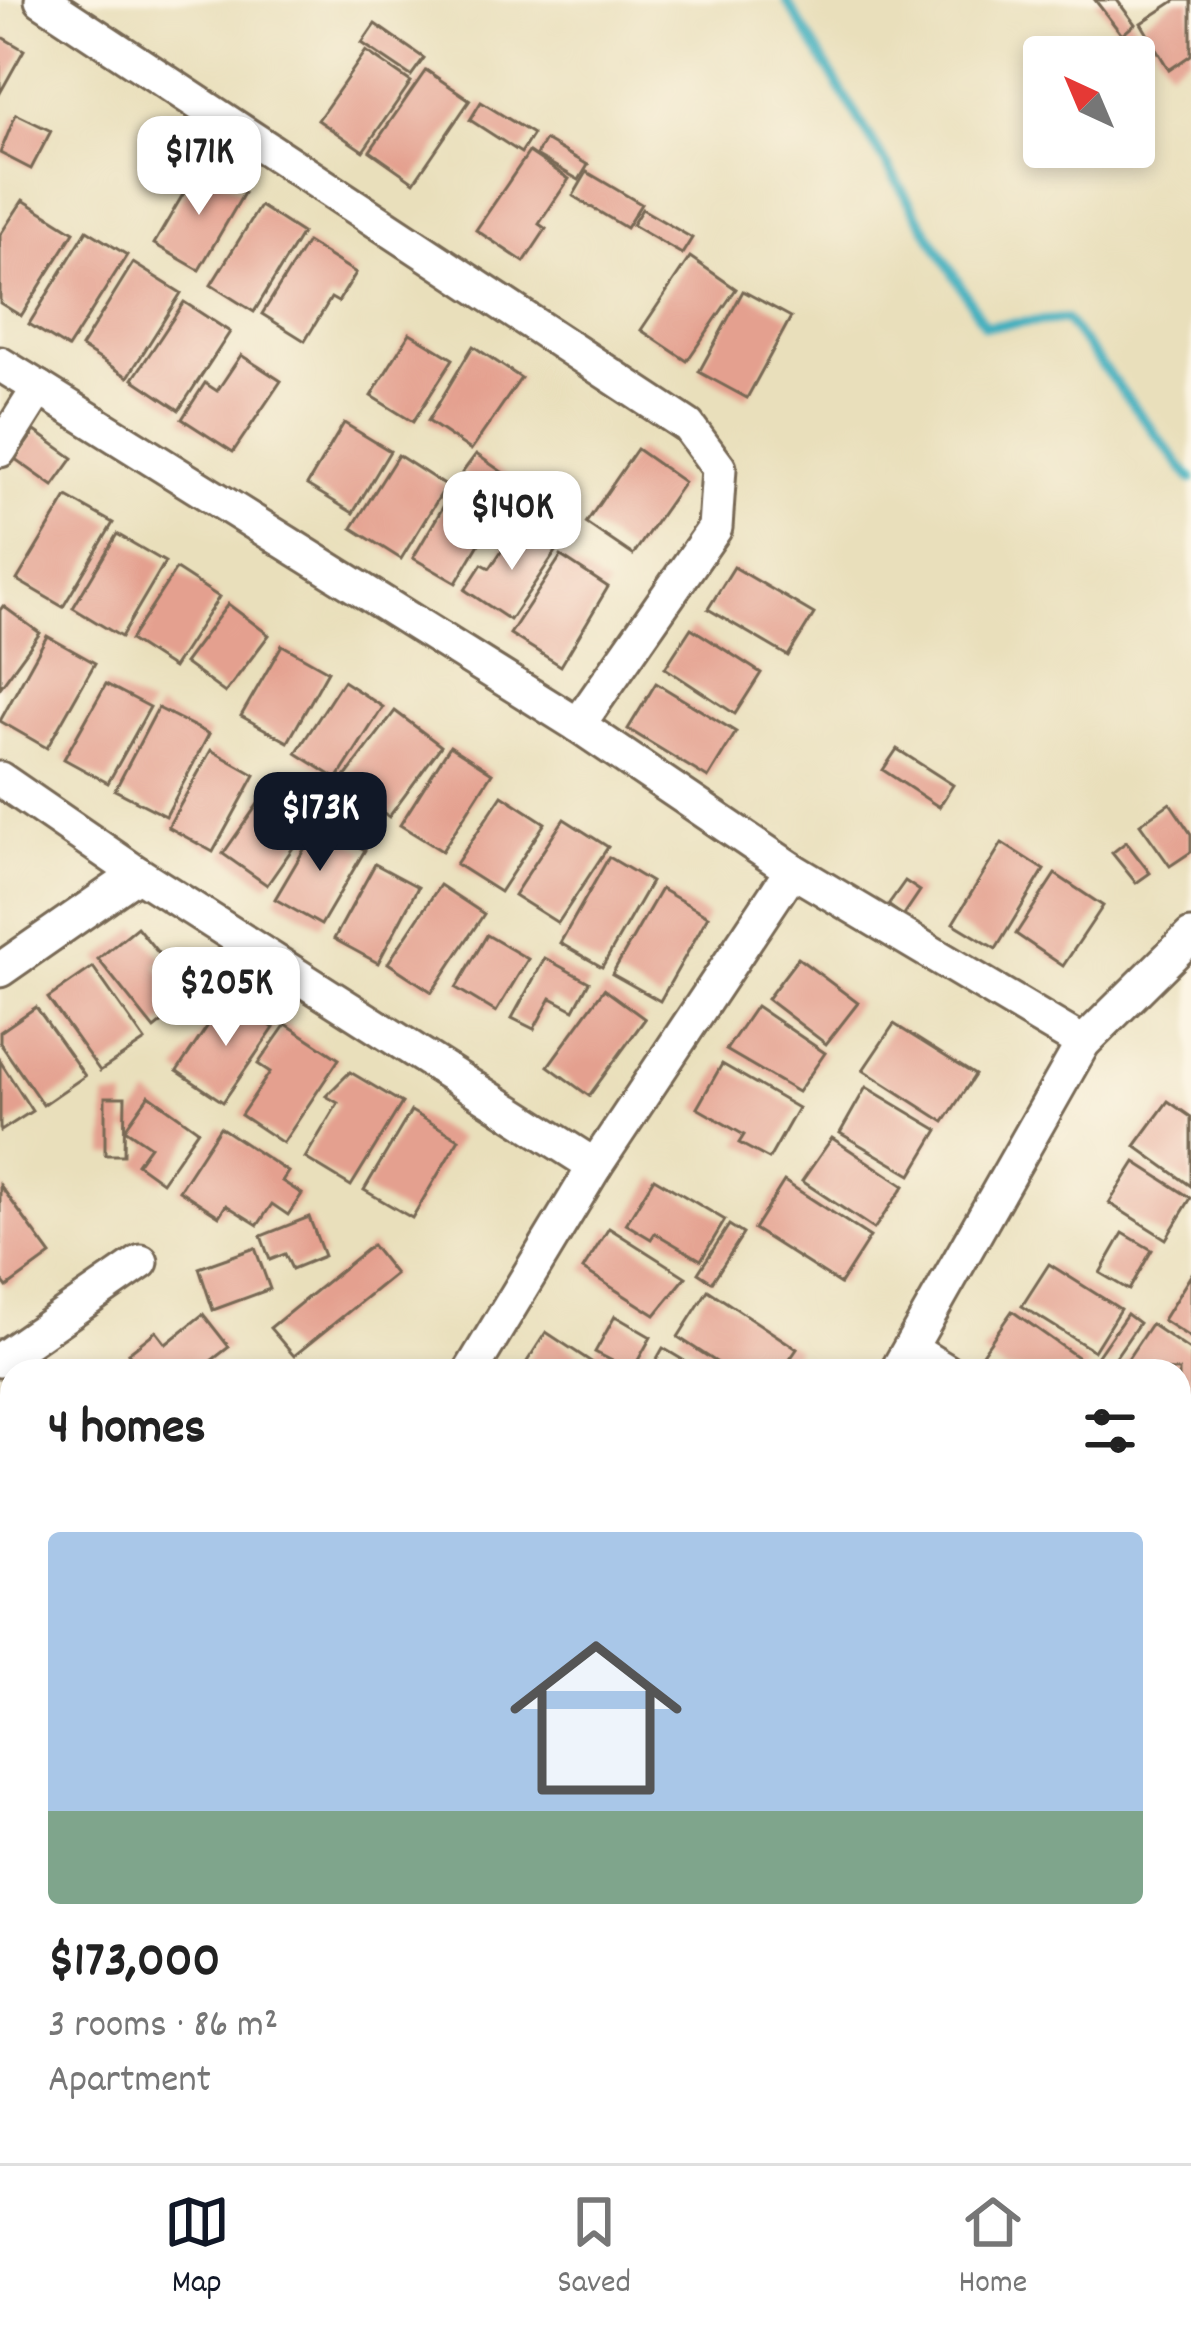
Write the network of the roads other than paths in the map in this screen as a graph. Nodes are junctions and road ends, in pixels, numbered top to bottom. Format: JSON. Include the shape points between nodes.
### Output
{"nodes":[{"id":1,"x":42,"y":0,"type":"edge"},
{"id":2,"x":0,"y":364,"type":"edge"},
{"id":3,"x":39,"y":388,"type":"junction"},
{"id":4,"x":0,"y":450,"type":"edge"},
{"id":5,"x":578,"y":725,"type":"junction"},
{"id":6,"x":0,"y":779,"type":"edge"},
{"id":7,"x":792,"y":870,"type":"junction"},
{"id":8,"x":137,"y":874,"type":"junction"},
{"id":9,"x":1191,"y":936,"type":"edge"},
{"id":10,"x":0,"y":970,"type":"edge"},
{"id":11,"x":1083,"y":1043,"type":"junction"},
{"id":12,"x":595,"y":1166,"type":"junction"},
{"id":13,"x":141,"y":1262,"type":"dead end"},
{"id":14,"x":1,"y":1359,"type":"edge"},
{"id":15,"x":478,"y":1359,"type":"edge"},
{"id":16,"x":906,"y":1359,"type":"edge"}],
"edges":[{"from":1,"to":5,"type":"street","via":[[688,426],[719,468],[715,528]]},
{"from":2,"to":3,"type":"street"},
{"from":3,"to":4,"type":"street"},
{"from":3,"to":5,"type":"street"},
{"from":5,"to":7,"type":"street"},
{"from":6,"to":8,"type":"street"},
{"from":7,"to":11,"type":"street"},
{"from":7,"to":12,"type":"street"},
{"from":8,"to":10,"type":"street"},
{"from":8,"to":12,"type":"street"},
{"from":9,"to":11,"type":"street"},
{"from":11,"to":16,"type":"street"},
{"from":12,"to":15,"type":"street"},
{"from":13,"to":14,"type":"street"}]}
